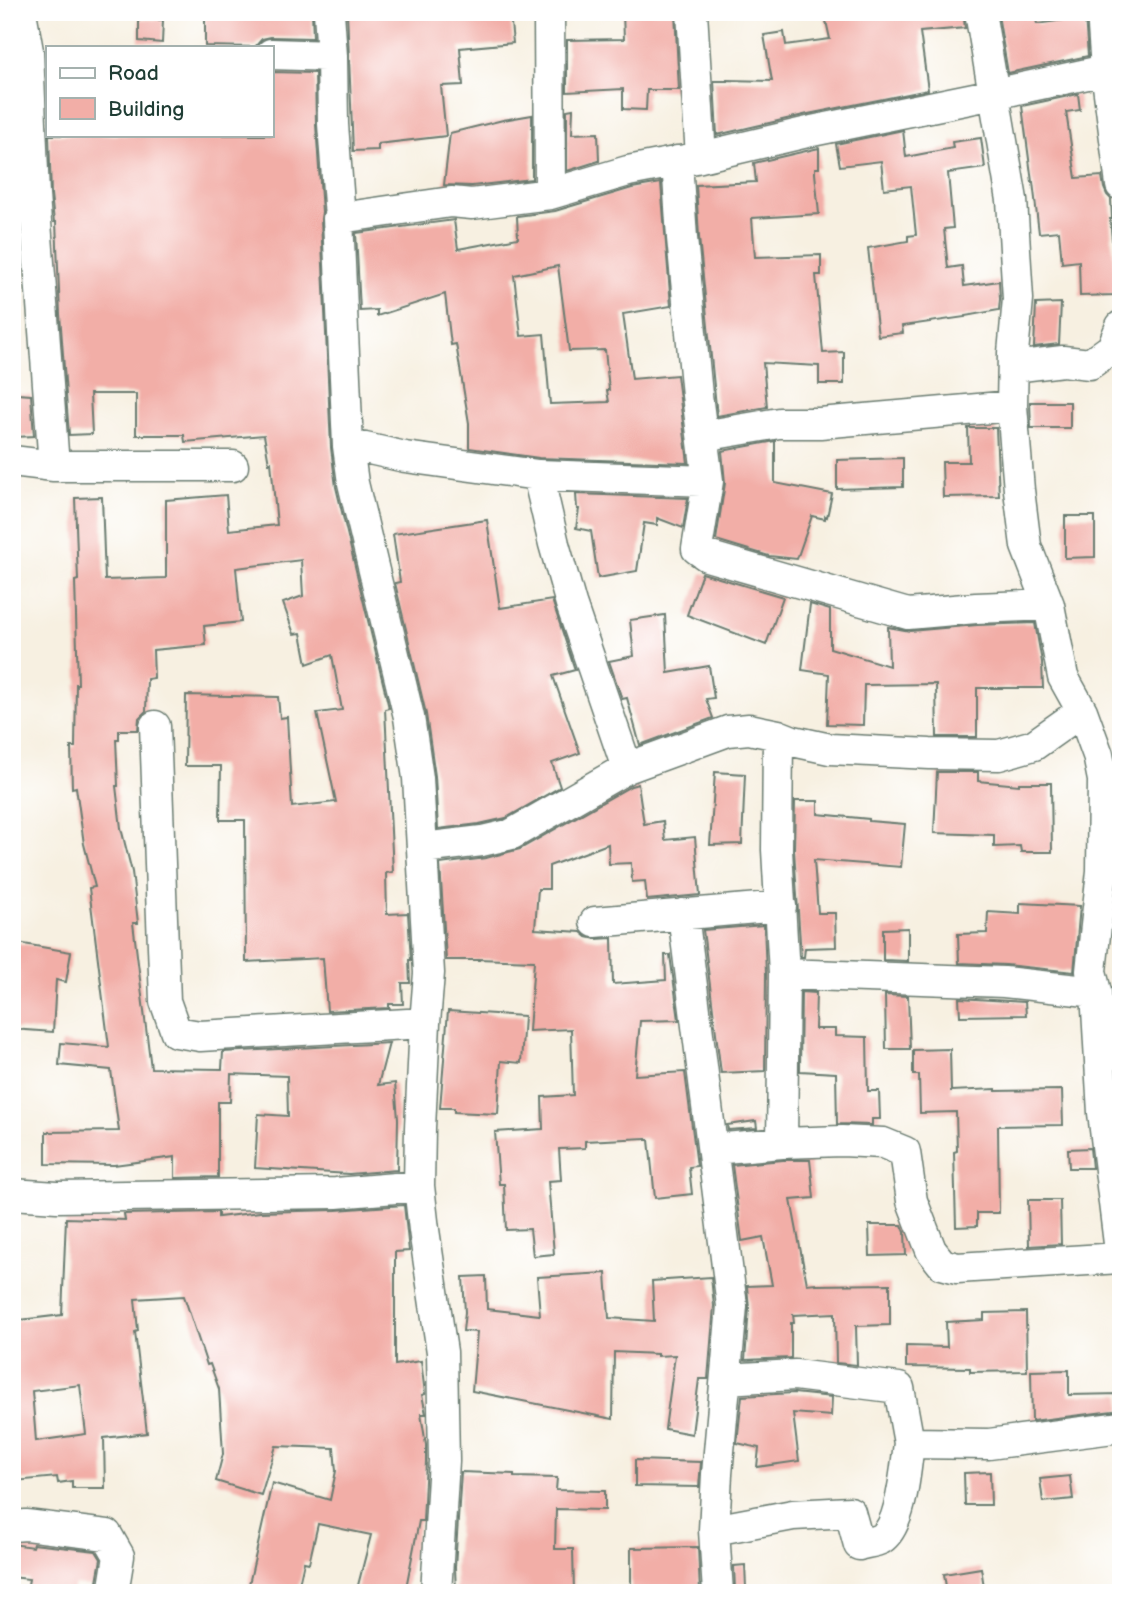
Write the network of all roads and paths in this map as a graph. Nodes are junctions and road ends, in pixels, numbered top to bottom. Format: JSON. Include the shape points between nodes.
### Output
{"nodes":[{"id":1,"x":21,"y":12,"type":"edge"},
{"id":2,"x":329,"y":12,"type":"edge"},
{"id":3,"x":548,"y":12,"type":"edge"},
{"id":4,"x":692,"y":12,"type":"edge"},
{"id":5,"x":980,"y":12,"type":"edge"},
{"id":6,"x":1102,"y":12,"type":"edge"},
{"id":7,"x":38,"y":51,"type":"edge"},
{"id":8,"x":273,"y":54,"type":"edge"},
{"id":9,"x":332,"y":56,"type":"junction"},
{"id":10,"x":1113,"y":68,"type":"edge"},
{"id":11,"x":995,"y":94,"type":"junction"},
{"id":12,"x":689,"y":159,"type":"junction"},
{"id":13,"x":1121,"y":185,"type":"edge"},
{"id":14,"x":550,"y":194,"type":"junction"},
{"id":15,"x":340,"y":218,"type":"junction"},
{"id":16,"x":1118,"y":341,"type":"edge"},
{"id":17,"x":1013,"y":367,"type":"junction"},
{"id":18,"x":1012,"y":407,"type":"junction"},
{"id":19,"x":703,"y":436,"type":"junction"},
{"id":20,"x":348,"y":446,"type":"junction"},
{"id":21,"x":12,"y":461,"type":"edge"},
{"id":22,"x":54,"y":466,"type":"junction"},
{"id":23,"x":233,"y":466,"type":"dead end"},
{"id":24,"x":538,"y":475,"type":"junction"},
{"id":25,"x":708,"y":481,"type":"junction"},
{"id":26,"x":1049,"y":605,"type":"junction"},
{"id":27,"x":1082,"y":711,"type":"junction"},
{"id":28,"x":155,"y":726,"type":"dead end"},
{"id":29,"x":778,"y":735,"type":"junction"},
{"id":30,"x":627,"y":768,"type":"junction"},
{"id":31,"x":423,"y":848,"type":"junction"},
{"id":32,"x":781,"y":905,"type":"junction"},
{"id":33,"x":683,"y":914,"type":"junction"},
{"id":34,"x":595,"y":922,"type":"dead end"},
{"id":35,"x":784,"y":974,"type":"junction"},
{"id":36,"x":1096,"y":992,"type":"junction"},
{"id":37,"x":425,"y":1023,"type":"junction"},
{"id":38,"x":1112,"y":1112,"type":"edge"},
{"id":39,"x":782,"y":1143,"type":"junction"},
{"id":40,"x":713,"y":1149,"type":"junction"},
{"id":41,"x":419,"y":1186,"type":"junction"},
{"id":42,"x":12,"y":1195,"type":"edge"},
{"id":43,"x":1121,"y":1259,"type":"edge"},
{"id":44,"x":726,"y":1379,"type":"junction"},
{"id":45,"x":1121,"y":1427,"type":"edge"},
{"id":46,"x":909,"y":1443,"type":"junction"},
{"id":47,"x":12,"y":1526,"type":"edge"},
{"id":48,"x":715,"y":1530,"type":"junction"},
{"id":49,"x":113,"y":1593,"type":"edge"},
{"id":50,"x":436,"y":1593,"type":"edge"},
{"id":51,"x":718,"y":1593,"type":"edge"}],
"edges":[{"from":1,"to":7,"type":"street"},
{"from":2,"to":9,"type":"street"},
{"from":3,"to":14,"type":"street"},
{"from":4,"to":12,"type":"street"},
{"from":5,"to":11,"type":"street"},
{"from":6,"to":10,"type":"street"},
{"from":7,"to":22,"type":"street","via":[[34,195]]},
{"from":8,"to":9,"type":"street"},
{"from":9,"to":15,"type":"street"},
{"from":10,"to":11,"type":"street"},
{"from":10,"to":13,"type":"street"},
{"from":11,"to":12,"type":"street"},
{"from":11,"to":17,"type":"street","via":[[1012,200],[1018,299]]},
{"from":12,"to":14,"type":"street"},
{"from":12,"to":19,"type":"street","via":[[685,264]]},
{"from":14,"to":15,"type":"street"},
{"from":15,"to":20,"type":"street"},
{"from":16,"to":17,"type":"street","via":[[1090,364],[1063,360]]},
{"from":17,"to":18,"type":"street"},
{"from":18,"to":19,"type":"street","via":[[779,423]]},
{"from":18,"to":26,"type":"street","via":[[1026,546]]},
{"from":19,"to":25,"type":"street"},
{"from":20,"to":24,"type":"street"},
{"from":20,"to":31,"type":"street","via":[[409,717]]},
{"from":21,"to":22,"type":"street"},
{"from":22,"to":23,"type":"street"},
{"from":24,"to":25,"type":"street"},
{"from":24,"to":30,"type":"street","via":[[571,604]]},
{"from":25,"to":26,"type":"street","via":[[697,549],[706,556],[908,614]]},
{"from":26,"to":27,"type":"street","via":[[1063,677]]},
{"from":27,"to":29,"type":"street","via":[[1034,745],[999,755],[830,749]]},
{"from":27,"to":36,"type":"street","via":[[1103,780],[1102,871],[1091,971]]},
{"from":28,"to":37,"type":"street","via":[[165,1001],[176,1032],[200,1036]]},
{"from":29,"to":30,"type":"street","via":[[749,729],[728,731]]},
{"from":29,"to":32,"type":"street"},
{"from":30,"to":31,"type":"street","via":[[512,834]]},
{"from":31,"to":37,"type":"street","via":[[429,973]]},
{"from":32,"to":33,"type":"street"},
{"from":32,"to":35,"type":"street"},
{"from":33,"to":34,"type":"street"},
{"from":33,"to":40,"type":"street"},
{"from":35,"to":36,"type":"street","via":[[1003,982]]},
{"from":35,"to":39,"type":"street"},
{"from":36,"to":38,"type":"street"},
{"from":37,"to":41,"type":"street"},
{"from":38,"to":43,"type":"street"},
{"from":39,"to":40,"type":"street"},
{"from":39,"to":43,"type":"street","via":[[883,1143],[905,1152],[912,1201],[931,1250],[942,1264],[957,1268]]},
{"from":40,"to":44,"type":"street","via":[[732,1306]]},
{"from":41,"to":42,"type":"street","via":[[336,1193]]},
{"from":41,"to":50,"type":"street","via":[[442,1352],[444,1461]]},
{"from":44,"to":46,"type":"street","via":[[795,1375],[899,1388]]},
{"from":44,"to":48,"type":"street"},
{"from":45,"to":46,"type":"street","via":[[989,1444]]},
{"from":46,"to":48,"type":"street","via":[[901,1503],[881,1538],[859,1545],[850,1512],[793,1515]]},
{"from":47,"to":49,"type":"street","via":[[107,1535],[119,1556]]},
{"from":48,"to":51,"type":"street"}]}
